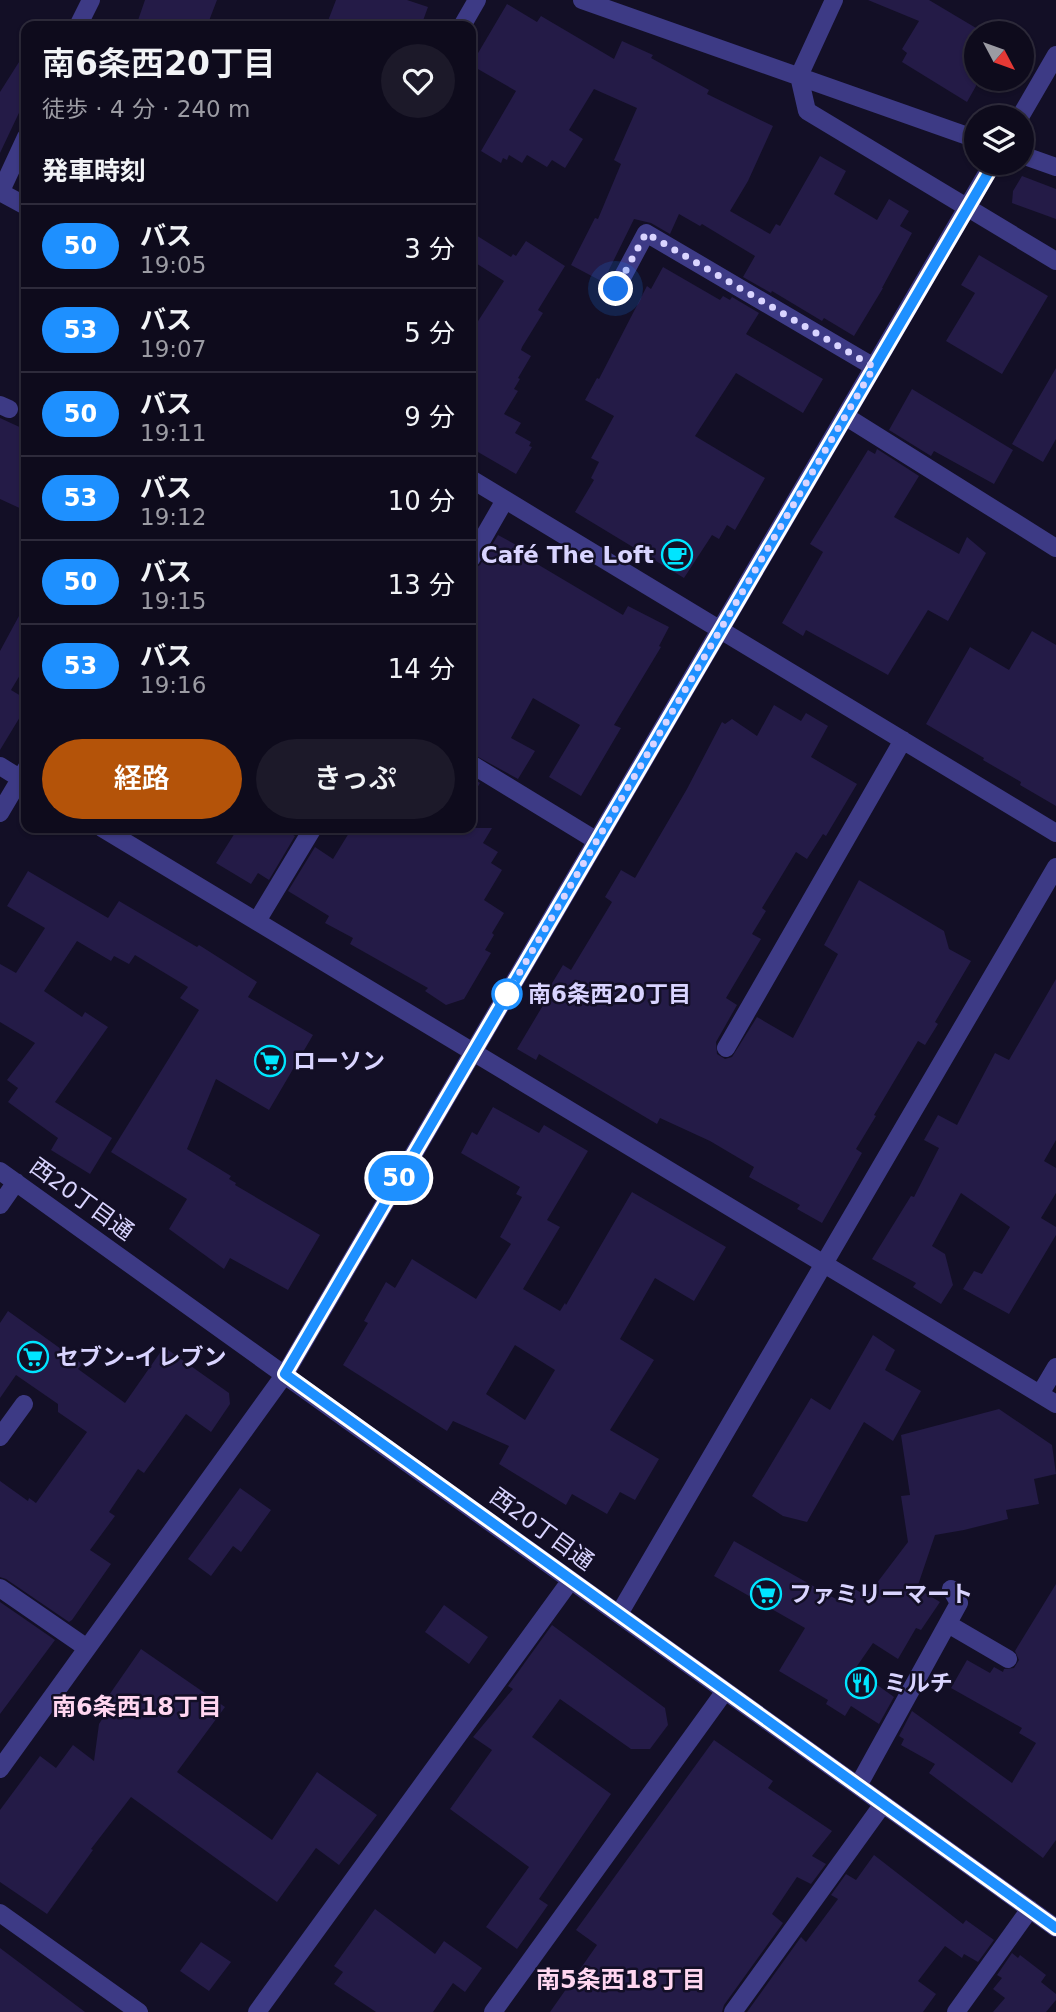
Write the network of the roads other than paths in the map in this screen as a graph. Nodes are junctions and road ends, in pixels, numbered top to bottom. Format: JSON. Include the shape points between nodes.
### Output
{"nodes":[{"id":1,"x":91,"y":0,"type":"edge"},
{"id":2,"x":477,"y":0,"type":"edge"},
{"id":3,"x":582,"y":0,"type":"edge"},
{"id":4,"x":834,"y":0,"type":"edge"},
{"id":5,"x":81,"y":21,"type":"edge"},
{"id":6,"x":465,"y":21,"type":"edge"},
{"id":7,"x":1056,"y":55,"type":"edge"},
{"id":8,"x":799,"y":76,"type":"junction"},
{"id":9,"x":1027,"y":105,"type":"edge"},
{"id":10,"x":964,"y":135,"type":"edge"},
{"id":11,"x":21,"y":148,"type":"edge"},
{"id":12,"x":1034,"y":159,"type":"edge"},
{"id":13,"x":1056,"y":167,"type":"edge"},
{"id":14,"x":986,"y":175,"type":"edge"},
{"id":15,"x":0,"y":192,"type":"edge"},
{"id":16,"x":21,"y":203,"type":"edge"},
{"id":17,"x":968,"y":207,"type":"junction"},
{"id":18,"x":1056,"y":261,"type":"edge"},
{"id":19,"x":616,"y":289,"type":"dead end"},
{"id":20,"x":874,"y":367,"type":"junction"},
{"id":21,"x":845,"y":416,"type":"junction"},
{"id":22,"x":476,"y":482,"type":"edge"},
{"id":23,"x":505,"y":500,"type":"junction"},
{"id":24,"x":1056,"y":548,"type":"edge"},
{"id":25,"x":476,"y":550,"type":"edge"},
{"id":26,"x":720,"y":629,"type":"junction"},
{"id":27,"x":903,"y":740,"type":"junction"},
{"id":28,"x":0,"y":766,"type":"edge"},
{"id":29,"x":476,"y":767,"type":"edge"},
{"id":30,"x":21,"y":775,"type":"edge"},
{"id":31,"x":21,"y":781,"type":"edge"},
{"id":32,"x":0,"y":813,"type":"edge"},
{"id":33,"x":110,"y":833,"type":"edge"},
{"id":34,"x":310,"y":833,"type":"edge"},
{"id":35,"x":1056,"y":833,"type":"edge"},
{"id":36,"x":597,"y":841,"type":"junction"},
{"id":37,"x":1056,"y":867,"type":"edge"},
{"id":38,"x":257,"y":921,"type":"junction"},
{"id":39,"x":726,"y":1048,"type":"dead end"},
{"id":40,"x":473,"y":1052,"type":"junction"},
{"id":41,"x":0,"y":1171,"type":"edge"},
{"id":42,"x":16,"y":1182,"type":"junction"},
{"id":43,"x":0,"y":1205,"type":"edge"},
{"id":44,"x":824,"y":1264,"type":"junction"},
{"id":45,"x":1056,"y":1367,"type":"edge"},
{"id":46,"x":285,"y":1374,"type":"junction"},
{"id":47,"x":1040,"y":1394,"type":"junction"},
{"id":48,"x":24,"y":1404,"type":"dead end"},
{"id":49,"x":1056,"y":1404,"type":"edge"},
{"id":50,"x":0,"y":1437,"type":"edge"},
{"id":51,"x":571,"y":1580,"type":"junction"},
{"id":52,"x":0,"y":1588,"type":"edge"},
{"id":53,"x":955,"y":1596,"type":"dead end"},
{"id":54,"x":619,"y":1614,"type":"junction"},
{"id":55,"x":948,"y":1624,"type":"junction"},
{"id":56,"x":87,"y":1648,"type":"junction"},
{"id":57,"x":1008,"y":1659,"type":"dead end"},
{"id":58,"x":725,"y":1690,"type":"junction"},
{"id":59,"x":0,"y":1769,"type":"edge"},
{"id":60,"x":858,"y":1786,"type":"junction"},
{"id":61,"x":883,"y":1804,"type":"junction"},
{"id":62,"x":1030,"y":1909,"type":"junction"},
{"id":63,"x":0,"y":1913,"type":"edge"},
{"id":64,"x":1054,"y":1922,"type":"edge"},
{"id":65,"x":139,"y":2012,"type":"edge"},
{"id":66,"x":257,"y":2012,"type":"edge"},
{"id":67,"x":494,"y":2012,"type":"edge"},
{"id":68,"x":733,"y":2012,"type":"edge"},
{"id":69,"x":956,"y":2012,"type":"edge"}],
"edges":[{"from":1,"to":5,"type":"street"},
{"from":2,"to":6,"type":"street"},
{"from":3,"to":8,"type":"street"},
{"from":4,"to":8,"type":"street"},
{"from":7,"to":9,"type":"street"},
{"from":8,"to":10,"type":"street"},
{"from":8,"to":17,"type":"street","via":[[807,111]]},
{"from":11,"to":15,"type":"street"},
{"from":12,"to":13,"type":"street"},
{"from":14,"to":17,"type":"street"},
{"from":15,"to":16,"type":"street"},
{"from":17,"to":18,"type":"street"},
{"from":17,"to":20,"type":"street"},
{"from":19,"to":20,"type":"street","via":[[646,233]]},
{"from":20,"to":21,"type":"street"},
{"from":21,"to":24,"type":"street"},
{"from":21,"to":26,"type":"street"},
{"from":22,"to":23,"type":"street"},
{"from":23,"to":25,"type":"street"},
{"from":23,"to":26,"type":"street"},
{"from":26,"to":27,"type":"street"},
{"from":26,"to":36,"type":"street"},
{"from":27,"to":35,"type":"street"},
{"from":27,"to":39,"type":"street"},
{"from":28,"to":30,"type":"street"},
{"from":29,"to":36,"type":"street"},
{"from":31,"to":32,"type":"street"},
{"from":33,"to":38,"type":"street"},
{"from":34,"to":38,"type":"street"},
{"from":36,"to":40,"type":"street"},
{"from":37,"to":44,"type":"street"},
{"from":38,"to":40,"type":"street"},
{"from":40,"to":44,"type":"street"},
{"from":40,"to":46,"type":"street"},
{"from":41,"to":42,"type":"street","name":"西20丁目通"},
{"from":42,"to":43,"type":"street"},
{"from":42,"to":46,"type":"street","name":"西20丁目通"},
{"from":44,"to":47,"type":"street"},
{"from":44,"to":54,"type":"street"},
{"from":45,"to":47,"type":"street"},
{"from":46,"to":51,"type":"street","name":"西20丁目通"},
{"from":46,"to":56,"type":"street"},
{"from":47,"to":49,"type":"street"},
{"from":48,"to":50,"type":"street"},
{"from":51,"to":54,"type":"street","name":"西20丁目通"},
{"from":51,"to":66,"type":"street"},
{"from":52,"to":56,"type":"street"},
{"from":53,"to":55,"type":"street"},
{"from":54,"to":58,"type":"street","name":"西20丁目通"},
{"from":55,"to":57,"type":"street"},
{"from":55,"to":60,"type":"street"},
{"from":56,"to":59,"type":"street"},
{"from":58,"to":60,"type":"street","name":"西20丁目通"},
{"from":58,"to":67,"type":"street"},
{"from":60,"to":61,"type":"street","name":"西20丁目通"},
{"from":61,"to":62,"type":"street","name":"西20丁目通"},
{"from":61,"to":68,"type":"street"},
{"from":62,"to":64,"type":"street","name":"西20丁目通"},
{"from":62,"to":69,"type":"street"},
{"from":63,"to":65,"type":"street"}]}
